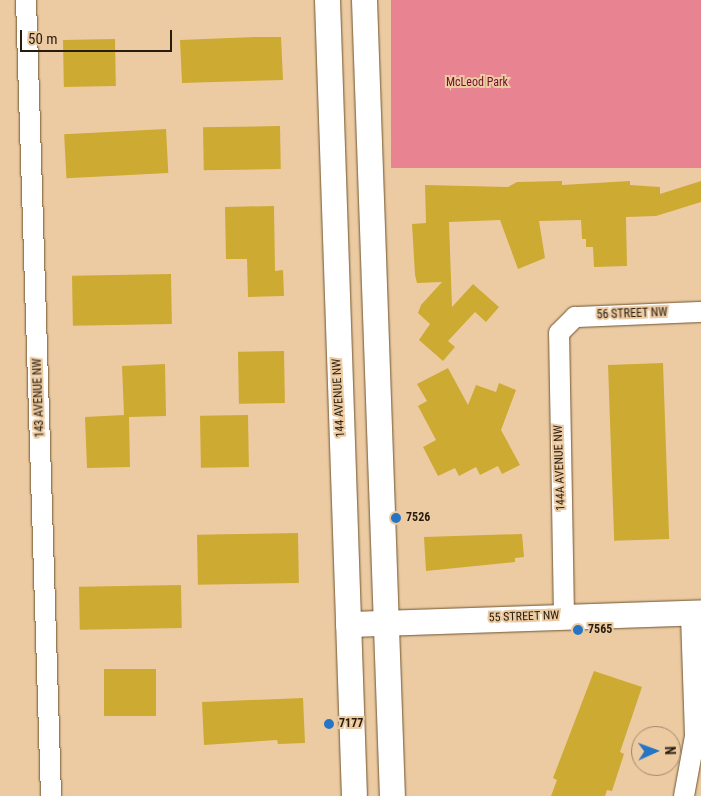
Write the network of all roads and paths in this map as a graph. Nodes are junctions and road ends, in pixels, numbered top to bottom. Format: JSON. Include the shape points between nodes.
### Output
{"nodes":[{"id":1,"x":26,"y":0,"type":"edge"},
{"id":2,"x":327,"y":0,"type":"edge"},
{"id":3,"x":364,"y":0,"type":"edge"},
{"id":4,"x":701,"y":312,"type":"edge"},
{"id":5,"x":565,"y":323,"type":"joint"},
{"id":6,"x":696,"y":612,"type":"edge"},
{"id":7,"x":564,"y":616,"type":"junction"},
{"id":8,"x":385,"y":622,"type":"junction"},
{"id":9,"x":348,"y":624,"type":"junction"},
{"id":10,"x":51,"y":796,"type":"edge"},
{"id":11,"x":354,"y":796,"type":"edge"},
{"id":12,"x":392,"y":796,"type":"edge"},
{"id":13,"x":684,"y":796,"type":"edge"}],
"edges":[{"from":1,"to":10,"type":"street","name":"143 AVENUE NW"},
{"from":2,"to":9,"type":"street","name":"144 AVENUE NW"},
{"from":3,"to":8,"type":"street"},
{"from":4,"to":5,"type":"street","name":"56 STREET NW","via":[[586,316]]},
{"from":5,"to":7,"type":"street","name":"144A AVENUE NW","via":[[556,344]]},
{"from":6,"to":7,"type":"street","name":"55 STREET NW"},
{"from":6,"to":13,"type":"street","via":[[695,736]]},
{"from":7,"to":8,"type":"street","name":"55 STREET NW"},
{"from":8,"to":9,"type":"street","name":"55 STREET NW"},
{"from":8,"to":12,"type":"street"},
{"from":9,"to":11,"type":"street","name":"144 AVENUE NW"}]}
